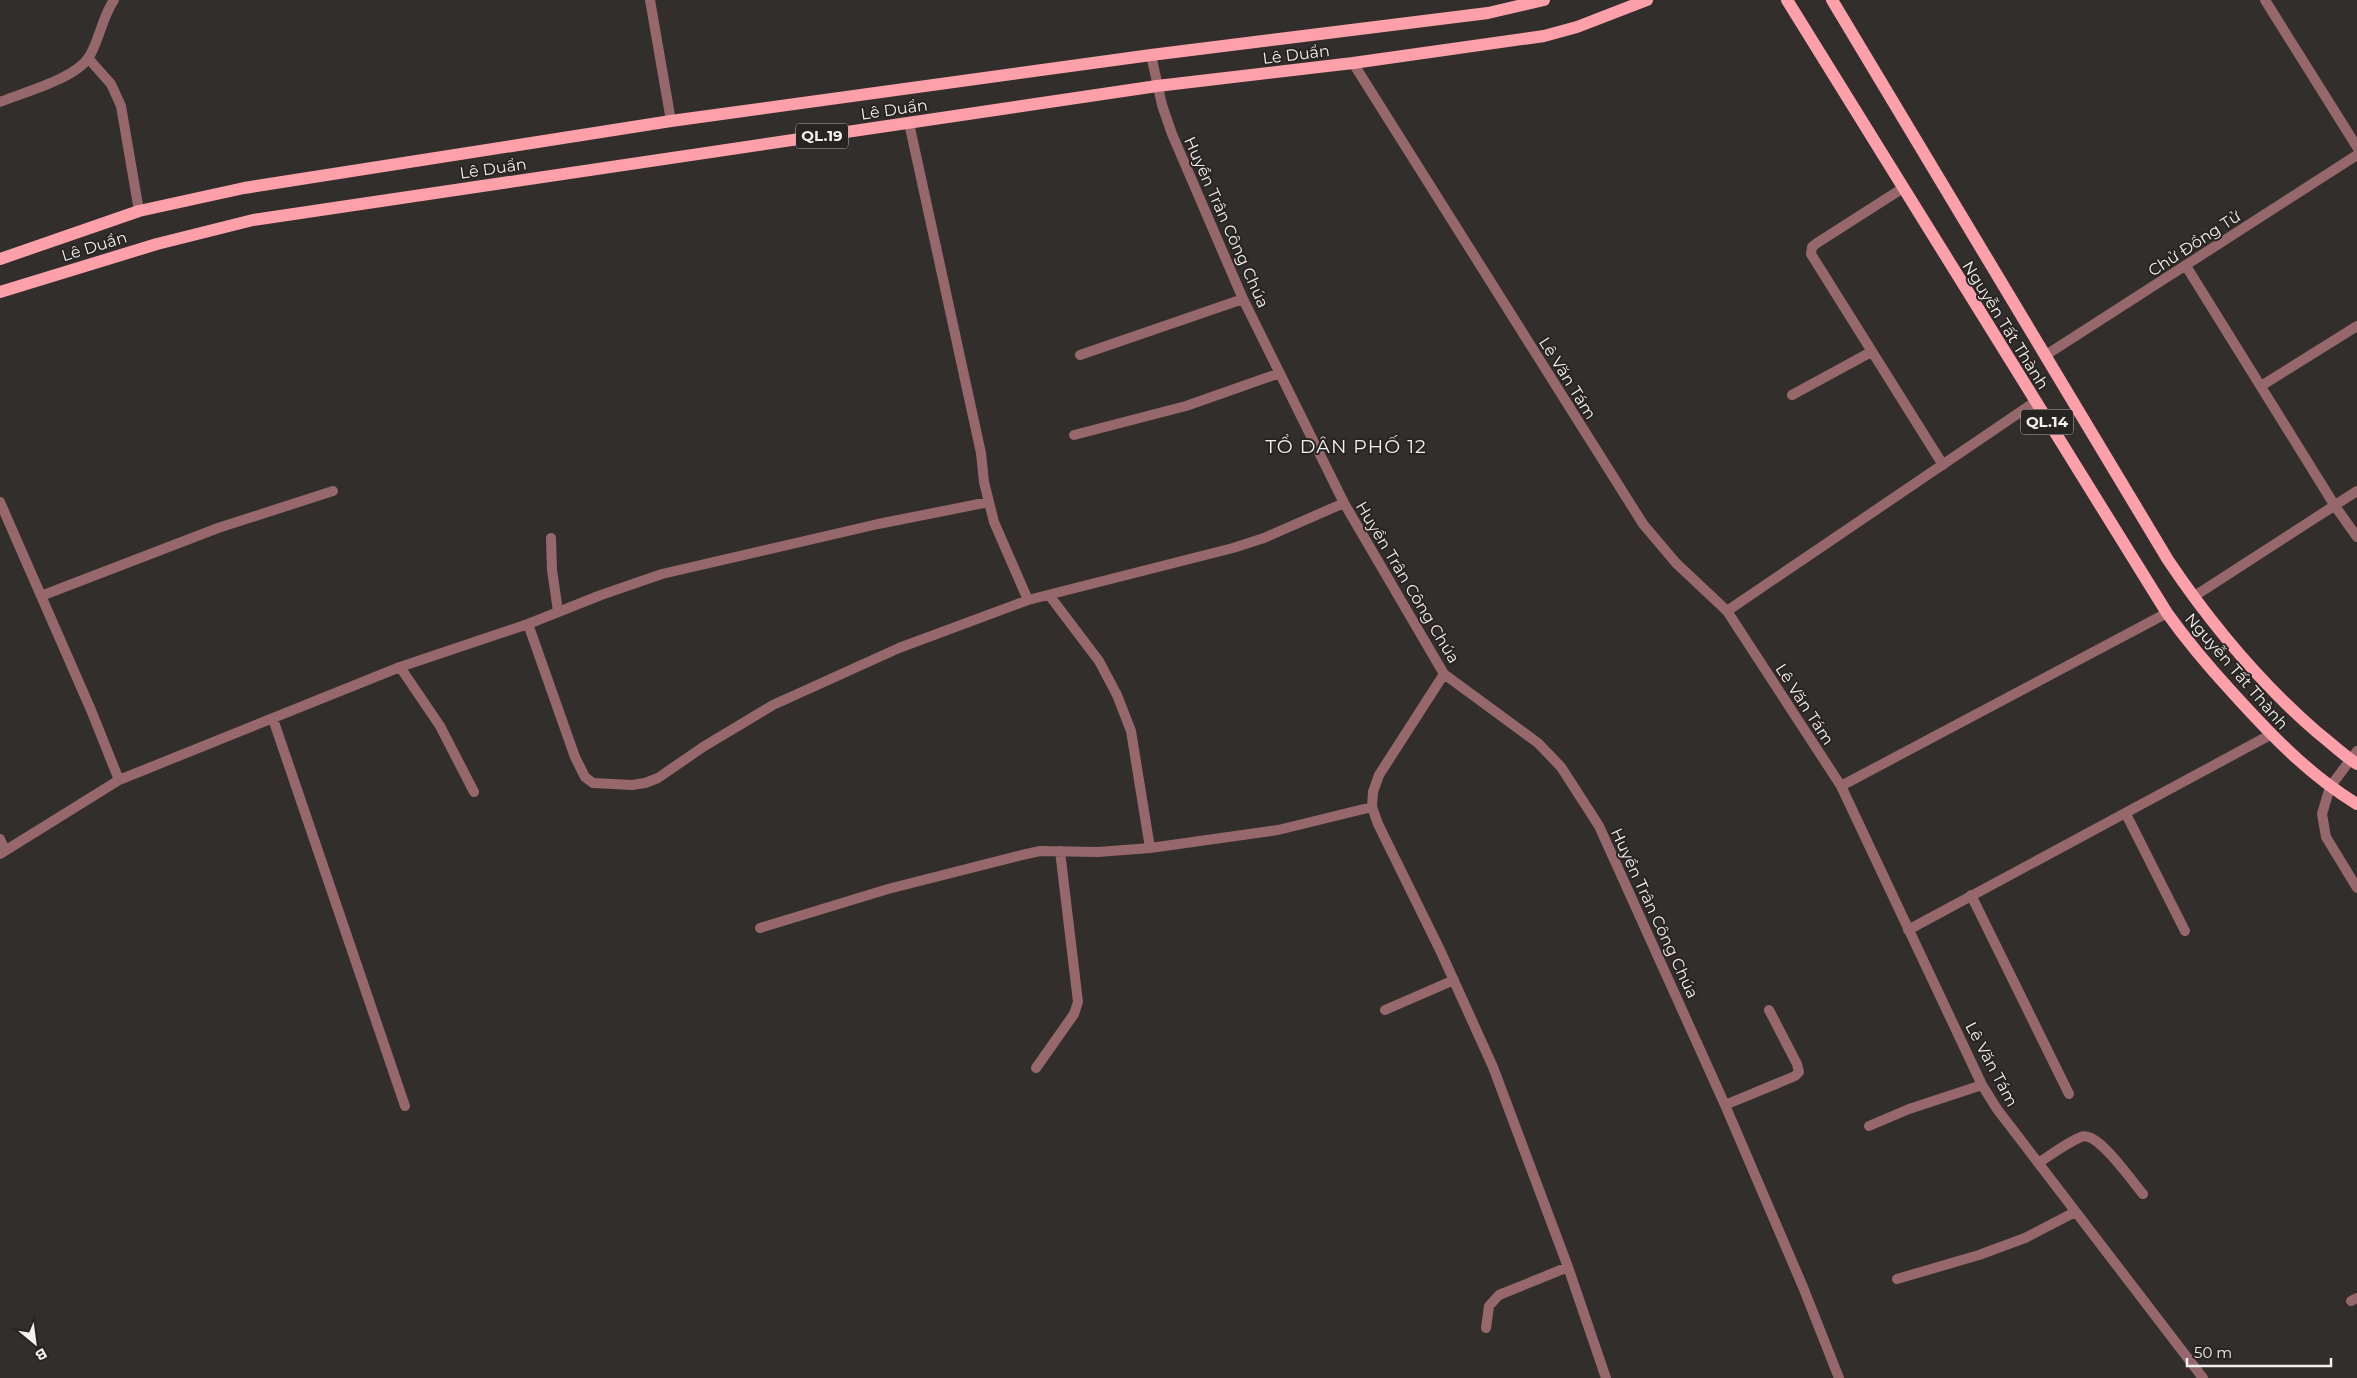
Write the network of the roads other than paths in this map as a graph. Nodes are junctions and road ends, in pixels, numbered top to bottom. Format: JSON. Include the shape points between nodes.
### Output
{"nodes":[{"id":1,"x":114,"y":0,"type":"edge"},
{"id":2,"x":650,"y":0,"type":"edge"},
{"id":3,"x":1544,"y":0,"type":"edge"},
{"id":4,"x":1647,"y":0,"type":"edge"},
{"id":5,"x":1787,"y":0,"type":"edge"},
{"id":6,"x":1832,"y":0,"type":"edge"},
{"id":7,"x":2265,"y":0,"type":"edge"},
{"id":8,"x":1525,"y":3,"type":"edge"},
{"id":9,"x":1152,"y":54,"type":"junction"},
{"id":10,"x":88,"y":58,"type":"junction"},
{"id":11,"x":1353,"y":63,"type":"junction"},
{"id":12,"x":1157,"y":86,"type":"junction"},
{"id":13,"x":0,"y":102,"type":"edge"},
{"id":14,"x":671,"y":121,"type":"junction"},
{"id":15,"x":909,"y":124,"type":"junction"},
{"id":16,"x":2357,"y":147,"type":"edge"},
{"id":17,"x":2357,"y":155,"type":"edge"},
{"id":18,"x":1903,"y":188,"type":"junction"},
{"id":19,"x":139,"y":212,"type":"junction"},
{"id":20,"x":0,"y":259,"type":"edge"},
{"id":21,"x":2186,"y":266,"type":"junction"},
{"id":22,"x":0,"y":292,"type":"edge"},
{"id":23,"x":1243,"y":299,"type":"junction"},
{"id":24,"x":2357,"y":326,"type":"edge"},
{"id":25,"x":1871,"y":352,"type":"junction"},
{"id":26,"x":2046,"y":354,"type":"junction"},
{"id":27,"x":1080,"y":355,"type":"dead end"},
{"id":28,"x":1280,"y":373,"type":"junction"},
{"id":29,"x":2261,"y":386,"type":"junction"},
{"id":30,"x":1792,"y":395,"type":"dead end"},
{"id":31,"x":2035,"y":402,"type":"junction"},
{"id":32,"x":1074,"y":435,"type":"dead end"},
{"id":33,"x":1944,"y":465,"type":"junction"},
{"id":34,"x":333,"y":491,"type":"dead end"},
{"id":35,"x":2357,"y":491,"type":"edge"},
{"id":36,"x":0,"y":502,"type":"edge"},
{"id":37,"x":989,"y":502,"type":"junction"},
{"id":38,"x":1344,"y":504,"type":"junction"},
{"id":39,"x":2335,"y":506,"type":"junction"},
{"id":40,"x":2357,"y":537,"type":"edge"},
{"id":41,"x":551,"y":538,"type":"dead end"},
{"id":42,"x":1049,"y":595,"type":"junction"},
{"id":43,"x":41,"y":596,"type":"junction"},
{"id":44,"x":2193,"y":598,"type":"junction"},
{"id":45,"x":1028,"y":600,"type":"junction"},
{"id":46,"x":558,"y":611,"type":"junction"},
{"id":47,"x":1727,"y":611,"type":"junction"},
{"id":48,"x":2167,"y":613,"type":"junction"},
{"id":49,"x":528,"y":624,"type":"junction"},
{"id":50,"x":400,"y":667,"type":"junction"},
{"id":51,"x":1444,"y":674,"type":"junction"},
{"id":52,"x":273,"y":719,"type":"junction"},
{"id":53,"x":2270,"y":735,"type":"junction"},
{"id":54,"x":2354,"y":758,"type":"edge"},
{"id":55,"x":119,"y":780,"type":"junction"},
{"id":56,"x":1841,"y":786,"type":"junction"},
{"id":57,"x":2330,"y":787,"type":"junction"},
{"id":58,"x":474,"y":792,"type":"dead end"},
{"id":59,"x":2357,"y":804,"type":"edge"},
{"id":60,"x":1372,"y":807,"type":"junction"},
{"id":61,"x":2126,"y":814,"type":"junction"},
{"id":62,"x":0,"y":839,"type":"edge"},
{"id":63,"x":1150,"y":848,"type":"junction"},
{"id":64,"x":1060,"y":851,"type":"junction"},
{"id":65,"x":3,"y":852,"type":"edge"},
{"id":66,"x":2357,"y":888,"type":"edge"},
{"id":67,"x":1971,"y":895,"type":"junction"},
{"id":68,"x":760,"y":928,"type":"dead end"},
{"id":69,"x":1908,"y":930,"type":"junction"},
{"id":70,"x":2185,"y":931,"type":"dead end"},
{"id":71,"x":1454,"y":980,"type":"junction"},
{"id":72,"x":1385,"y":1010,"type":"dead end"},
{"id":73,"x":1769,"y":1010,"type":"dead end"},
{"id":74,"x":1036,"y":1068,"type":"dead end"},
{"id":75,"x":1982,"y":1085,"type":"junction"},
{"id":76,"x":2069,"y":1094,"type":"dead end"},
{"id":77,"x":1725,"y":1105,"type":"junction"},
{"id":78,"x":405,"y":1106,"type":"dead end"},
{"id":79,"x":1868,"y":1126,"type":"dead end"},
{"id":80,"x":2038,"y":1163,"type":"junction"},
{"id":81,"x":2143,"y":1194,"type":"dead end"},
{"id":82,"x":2076,"y":1212,"type":"junction"},
{"id":83,"x":1568,"y":1267,"type":"junction"},
{"id":84,"x":1897,"y":1279,"type":"dead end"},
{"id":85,"x":1486,"y":1328,"type":"dead end"},
{"id":86,"x":1606,"y":1378,"type":"edge"},
{"id":87,"x":1839,"y":1378,"type":"edge"},
{"id":88,"x":2203,"y":1378,"type":"edge"}],
"edges":[{"from":1,"to":10,"type":"street"},
{"from":2,"to":14,"type":"street"},
{"from":3,"to":8,"type":"main road","name":"Lê Duẩn","number":"QL.19"},
{"from":4,"to":11,"type":"main road","name":"Lê Duẩn","number":"QL.19","via":[[1544,36]]},
{"from":5,"to":18,"type":"main road","name":"Nguyễn Tất Thành","number":"QL.14"},
{"from":6,"to":26,"type":"main road","name":"Nguyễn Tất Thành","number":"QL.14"},
{"from":7,"to":16,"type":"street"},
{"from":8,"to":9,"type":"main road","name":"Lê Duẩn","number":"QL.19","via":[[1488,13]]},
{"from":9,"to":12,"type":"street","name":"Huyền Trân Công Chúa"},
{"from":9,"to":14,"type":"main road","name":"Lê Duẩn","number":"QL.19"},
{"from":10,"to":13,"type":"street","via":[[69,74]]},
{"from":10,"to":19,"type":"street","via":[[111,84],[121,106]]},
{"from":11,"to":12,"type":"main road","name":"Lê Duẩn","number":"QL.19"},
{"from":11,"to":47,"type":"street","name":"Lê Văn Tám","via":[[1643,524],[1676,563]]},
{"from":12,"to":15,"type":"main road","name":"Lê Duẩn","number":"QL.19"},
{"from":12,"to":23,"type":"street","name":"Huyền Trân Công Chúa","via":[[1172,134]]},
{"from":14,"to":19,"type":"main road","name":"Lê Duẩn","number":"QL.19","via":[[244,188]]},
{"from":15,"to":22,"type":"main road","name":"Lê Duẩn","number":"QL.19","via":[[253,220],[156,244]]},
{"from":15,"to":37,"type":"street"},
{"from":17,"to":21,"type":"street","name":"Chử Đồng Tử"},
{"from":18,"to":25,"type":"street","via":[[1812,247],[1811,254],[1816,263]]},
{"from":18,"to":31,"type":"main road","name":"Nguyễn Tất Thành","number":"QL.14"},
{"from":19,"to":20,"type":"main road","name":"Lê Duẩn","number":"QL.19"},
{"from":21,"to":26,"type":"street","name":"Chử Đồng Tử"},
{"from":21,"to":29,"type":"street"},
{"from":23,"to":27,"type":"street"},
{"from":23,"to":28,"type":"street","name":"Huyền Trân Công Chúa"},
{"from":24,"to":29,"type":"street"},
{"from":25,"to":30,"type":"street"},
{"from":25,"to":33,"type":"street"},
{"from":26,"to":44,"type":"main road","name":"Nguyễn Tất Thành","number":"QL.14"},
{"from":28,"to":32,"type":"street","via":[[1186,406]]},
{"from":28,"to":38,"type":"street","name":"Huyền Trân Công Chúa"},
{"from":29,"to":39,"type":"street"},
{"from":31,"to":33,"type":"street"},
{"from":31,"to":48,"type":"main road","name":"Nguyễn Tất Thành","number":"QL.14"},
{"from":33,"to":47,"type":"street"},
{"from":34,"to":43,"type":"street","via":[[218,528]]},
{"from":35,"to":39,"type":"street"},
{"from":36,"to":43,"type":"street"},
{"from":37,"to":45,"type":"street","via":[[994,522]]},
{"from":37,"to":46,"type":"street","via":[[662,574]]},
{"from":38,"to":42,"type":"street","via":[[1233,548]]},
{"from":38,"to":51,"type":"street","name":"Huyền Trân Công Chúa"},
{"from":39,"to":40,"type":"street"},
{"from":39,"to":44,"type":"street"},
{"from":41,"to":46,"type":"street"},
{"from":42,"to":45,"type":"street"},
{"from":42,"to":63,"type":"street","via":[[1100,661],[1116,695],[1130,731]]},
{"from":43,"to":55,"type":"street"},
{"from":44,"to":54,"type":"main road","name":"Nguyễn Tất Thành","number":"QL.14","via":[[2287,706]]},
{"from":45,"to":49,"type":"street","via":[[960,624],[837,675],[744,721],[658,778],[632,785],[593,783],[585,777],[575,758]]},
{"from":46,"to":49,"type":"street"},
{"from":47,"to":56,"type":"street","name":"Lê Văn Tám"},
{"from":48,"to":53,"type":"main road","name":"Nguyễn Tất Thành","number":"QL.14","via":[[2189,644]]},
{"from":48,"to":56,"type":"street"},
{"from":49,"to":50,"type":"street"},
{"from":50,"to":52,"type":"street"},
{"from":50,"to":58,"type":"street","via":[[440,726]]},
{"from":51,"to":60,"type":"street","via":[[1379,775]]},
{"from":51,"to":77,"type":"street","name":"Huyền Trân Công Chúa","via":[[1538,743],[1561,767],[1578,792],[1599,826]]},
{"from":52,"to":55,"type":"street"},
{"from":52,"to":78,"type":"street"},
{"from":53,"to":57,"type":"main road","name":"Nguyễn Tất Thành","number":"QL.14"},
{"from":53,"to":61,"type":"street"},
{"from":54,"to":57,"type":"street"},
{"from":55,"to":65,"type":"street"},
{"from":56,"to":69,"type":"street","name":"Lê Văn Tám"},
{"from":57,"to":59,"type":"main road","name":"Nguyễn Tất Thành","number":"QL.14"},
{"from":57,"to":66,"type":"street","via":[[2322,814],[2326,837]]},
{"from":60,"to":63,"type":"street","via":[[1278,830]]},
{"from":60,"to":71,"type":"street"},
{"from":61,"to":67,"type":"street"},
{"from":61,"to":70,"type":"street"},
{"from":62,"to":65,"type":"street"},
{"from":63,"to":64,"type":"street"},
{"from":64,"to":68,"type":"street","via":[[1022,855],[898,886]]},
{"from":64,"to":74,"type":"street","via":[[1078,1002],[1074,1014]]},
{"from":67,"to":69,"type":"street"},
{"from":67,"to":76,"type":"street"},
{"from":69,"to":75,"type":"street","name":"Lê Văn Tám"},
{"from":71,"to":72,"type":"street"},
{"from":71,"to":83,"type":"street","via":[[1494,1066]]},
{"from":73,"to":77,"type":"street","via":[[1799,1072]]},
{"from":75,"to":79,"type":"street"},
{"from":75,"to":80,"type":"street","name":"Lê Văn Tám","via":[[1996,1109]]},
{"from":77,"to":87,"type":"street","name":"Huyền Trân Công Chúa"},
{"from":80,"to":81,"type":"street","via":[[2082,1136],[2091,1137],[2102,1144]]},
{"from":80,"to":82,"type":"street","name":"Lê Văn Tám"},
{"from":82,"to":84,"type":"street","via":[[2016,1241]]},
{"from":82,"to":88,"type":"street","name":"Lê Văn Tám"},
{"from":83,"to":85,"type":"street","via":[[1499,1295],[1489,1306]]},
{"from":83,"to":86,"type":"street"}]}
